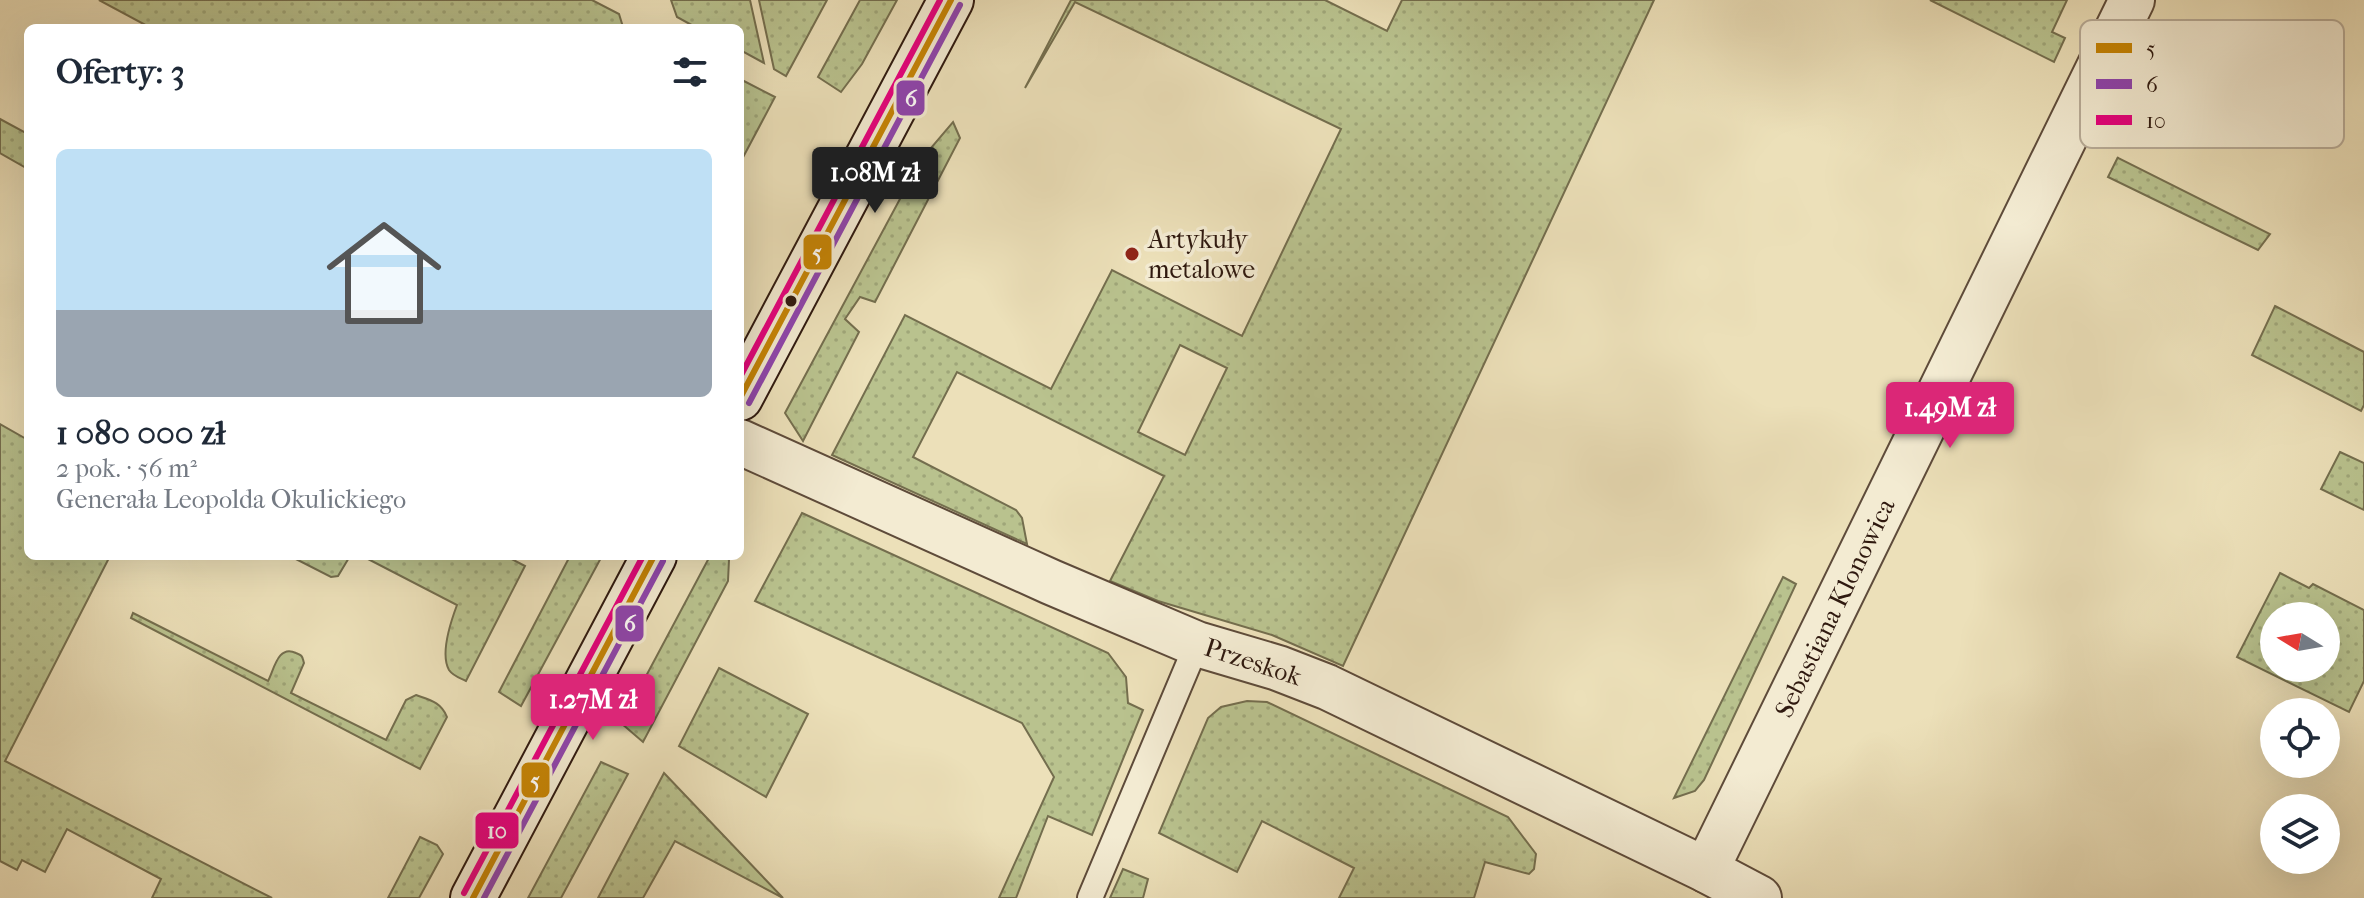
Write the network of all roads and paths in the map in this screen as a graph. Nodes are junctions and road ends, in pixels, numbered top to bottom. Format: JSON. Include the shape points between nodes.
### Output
{"nodes":[{"id":1,"x":951,"y":0,"type":"edge"},
{"id":2,"x":2132,"y":0,"type":"edge"},
{"id":3,"x":2122,"y":20,"type":"edge"},
{"id":4,"x":2080,"y":106,"type":"edge"},
{"id":5,"x":744,"y":390,"type":"edge"},
{"id":6,"x":744,"y":444,"type":"edge"},
{"id":7,"x":652,"y":560,"type":"edge"},
{"id":8,"x":1197,"y":644,"type":"junction"},
{"id":9,"x":1706,"y":870,"type":"junction"},
{"id":10,"x":473,"y":898,"type":"edge"},
{"id":11,"x":1090,"y":898,"type":"edge"},
{"id":12,"x":1759,"y":898,"type":"edge"}],
"edges":[{"from":1,"to":5,"type":"street"},
{"from":2,"to":3,"type":"street","name":"Sebastiana Klonowica"},
{"from":4,"to":9,"type":"street","name":"Sebastiana Klonowica"},
{"from":6,"to":8,"type":"street","name":"Przeskok"},
{"from":7,"to":10,"type":"street"},
{"from":8,"to":9,"type":"street","name":"Przeskok","via":[[1327,687]]},
{"from":8,"to":11,"type":"lane"},
{"from":9,"to":12,"type":"street","name":"Przeskok"}]}
